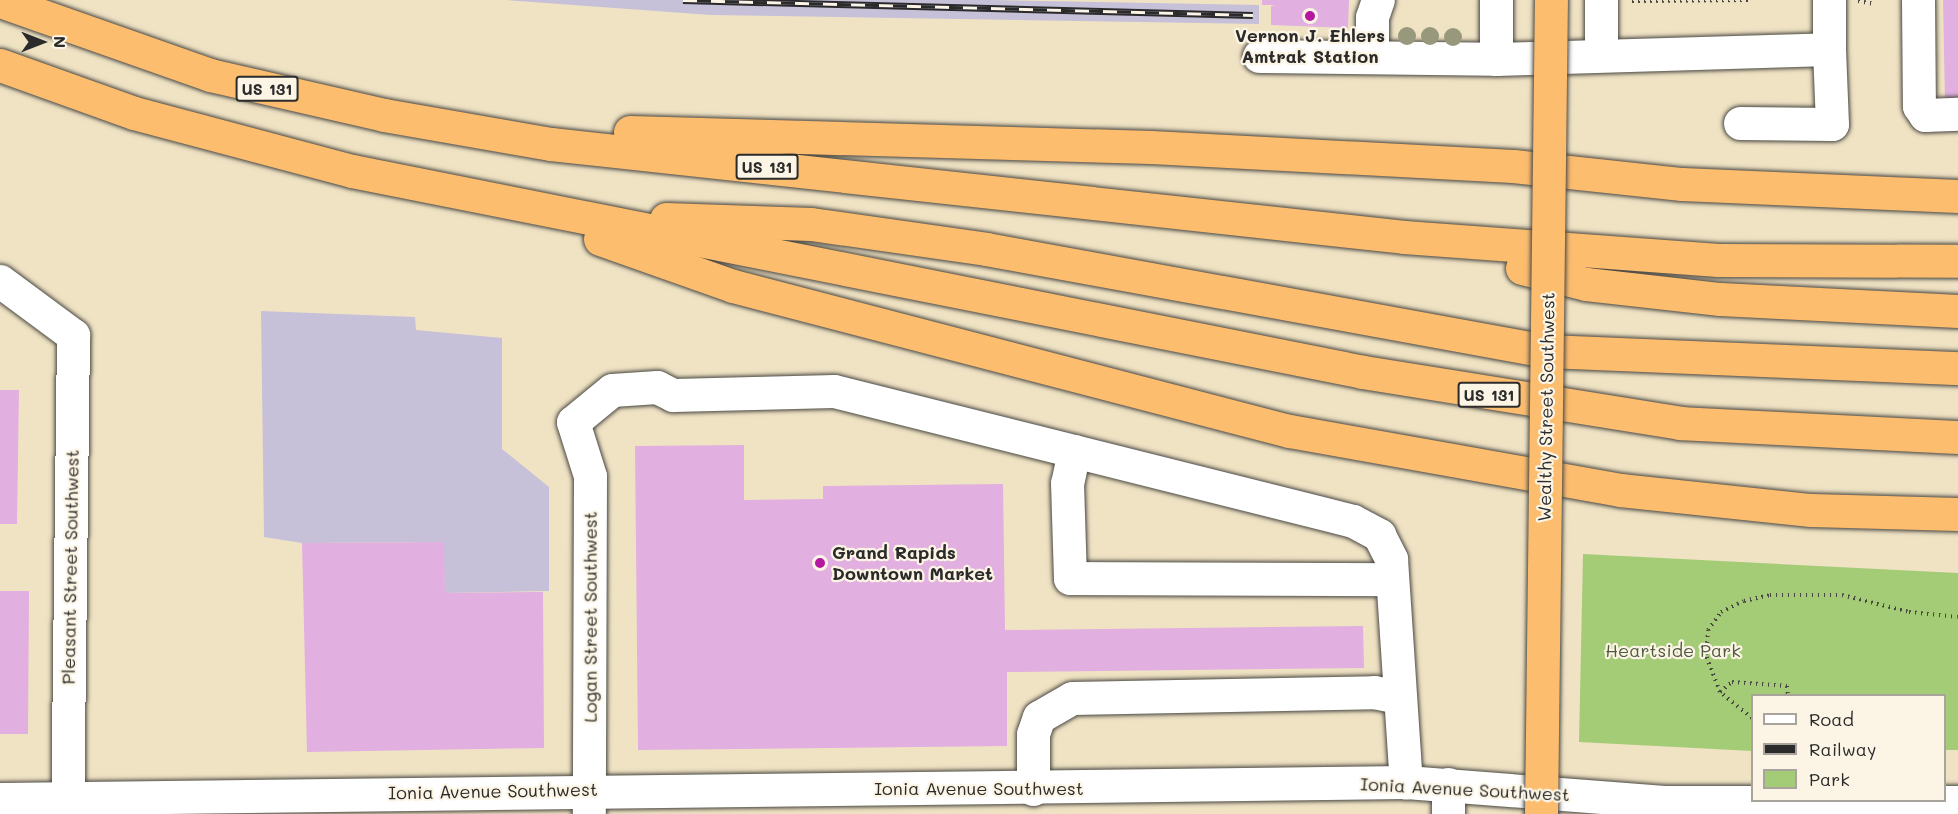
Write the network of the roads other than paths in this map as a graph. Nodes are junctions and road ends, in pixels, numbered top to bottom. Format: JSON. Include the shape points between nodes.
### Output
{"nodes":[{"id":1,"x":1378,"y":0,"type":"edge"},
{"id":2,"x":1496,"y":0,"type":"edge"},
{"id":3,"x":1551,"y":0,"type":"edge"},
{"id":4,"x":1829,"y":0,"type":"edge"},
{"id":5,"x":1918,"y":0,"type":"edge"},
{"id":6,"x":0,"y":1,"type":"edge"},
{"id":7,"x":1612,"y":1,"type":"edge"},
{"id":8,"x":1829,"y":49,"type":"junction"},
{"id":9,"x":1601,"y":52,"type":"junction"},
{"id":10,"x":1259,"y":56,"type":"dead end"},
{"id":11,"x":1372,"y":57,"type":"junction"},
{"id":12,"x":1496,"y":59,"type":"junction"},
{"id":13,"x":4,"y":67,"type":"edge"},
{"id":14,"x":1958,"y":114,"type":"edge"},
{"id":15,"x":1740,"y":123,"type":"dead end"},
{"id":16,"x":436,"y":125,"type":"junction"},
{"id":17,"x":1550,"y":170,"type":"junction"},
{"id":18,"x":1958,"y":196,"type":"edge"},
{"id":19,"x":497,"y":201,"type":"junction"},
{"id":20,"x":568,"y":216,"type":"junction"},
{"id":21,"x":1404,"y":237,"type":"junction"},
{"id":22,"x":1958,"y":261,"type":"edge"},
{"id":23,"x":0,"y":280,"type":"edge"},
{"id":24,"x":1958,"y":311,"type":"edge"},
{"id":25,"x":1546,"y":351,"type":"junction"},
{"id":26,"x":1958,"y":368,"type":"edge"},
{"id":27,"x":1958,"y":437,"type":"edge"},
{"id":28,"x":1074,"y":451,"type":"junction"},
{"id":29,"x":1958,"y":514,"type":"edge"},
{"id":30,"x":1391,"y":579,"type":"junction"},
{"id":31,"x":1398,"y":697,"type":"junction"},
{"id":32,"x":1395,"y":782,"type":"junction"},
{"id":33,"x":1021,"y":797,"type":"edge"},
{"id":34,"x":0,"y":799,"type":"edge"},
{"id":35,"x":1448,"y":799,"type":"edge"},
{"id":36,"x":589,"y":802,"type":"edge"},
{"id":37,"x":1958,"y":802,"type":"edge"},
{"id":38,"x":67,"y":806,"type":"edge"},
{"id":39,"x":1910,"y":808,"type":"edge"},
{"id":40,"x":1541,"y":814,"type":"edge"}],
"edges":[{"from":1,"to":11,"type":"street","via":[[1372,16]]},
{"from":2,"to":12,"type":"street"},
{"from":3,"to":17,"type":"main road","name":"Wealthy Street Southwest","bridge":true},
{"from":4,"to":8,"type":"street"},
{"from":5,"to":14,"type":"street","via":[[1918,106],[1925,115]]},
{"from":6,"to":16,"type":"main road","number":"US 131","via":[[210,75]]},
{"from":7,"to":9,"type":"street"},
{"from":8,"to":9,"type":"street"},
{"from":8,"to":15,"type":"street","via":[[1832,124]]},
{"from":9,"to":12,"type":"street"},
{"from":10,"to":11,"type":"street"},
{"from":11,"to":12,"type":"street"},
{"from":13,"to":19,"type":"main road","number":"US 131","via":[[209,136]]},
{"from":16,"to":17,"type":"main road","via":[[1151,147]]},
{"from":16,"to":21,"type":"main road","number":"US 131","via":[[551,144]]},
{"from":17,"to":18,"type":"main road","via":[[1682,184]]},
{"from":17,"to":25,"type":"main road","name":"Wealthy Street Southwest","bridge":true},
{"from":19,"to":20,"type":"main road","number":"US 131"},
{"from":19,"to":29,"type":"main road","via":[[733,286],[1289,431],[1620,490],[1811,510]]},
{"from":20,"to":25,"type":"main road","via":[[845,228],[1138,276]]},
{"from":20,"to":27,"type":"main road","number":"US 131","via":[[1558,408],[1762,431]]},
{"from":21,"to":22,"type":"main road","number":"US 131","via":[[1718,260]]},
{"from":21,"to":24,"type":"main road","via":[[1586,284],[1720,299]]},
{"from":23,"to":38,"type":"street","name":"Pleasant Street Southwest","via":[[73,335]]},
{"from":25,"to":26,"type":"main road"},
{"from":25,"to":40,"type":"main road","name":"Wealthy Street Southwest","bridge":true},
{"from":28,"to":30,"type":"street","via":[[1353,521],[1379,535],[1391,559]]},
{"from":28,"to":30,"type":"street","via":[[1067,483],[1070,578]]},
{"from":28,"to":36,"type":"street","name":"Logan Street Southwest","via":[[834,391],[673,395],[657,387],[612,390],[573,422],[590,476]]},
{"from":30,"to":31,"type":"street"},
{"from":31,"to":32,"type":"street","via":[[1406,720]]},
{"from":31,"to":33,"type":"street","via":[[1374,692],[1072,698],[1039,717]]},
{"from":32,"to":33,"type":"street","name":"Ionia Avenue Southwest"},
{"from":32,"to":35,"type":"street","name":"Ionia Avenue Southwest"},
{"from":33,"to":36,"type":"street","name":"Ionia Avenue Southwest"},
{"from":34,"to":38,"type":"street","name":"Ionia Avenue Southwest"},
{"from":35,"to":39,"type":"street","name":"Ionia Avenue Southwest"},
{"from":36,"to":38,"type":"street","name":"Ionia Avenue Southwest"},
{"from":37,"to":39,"type":"street","name":"Ionia Avenue Southwest"}]}
